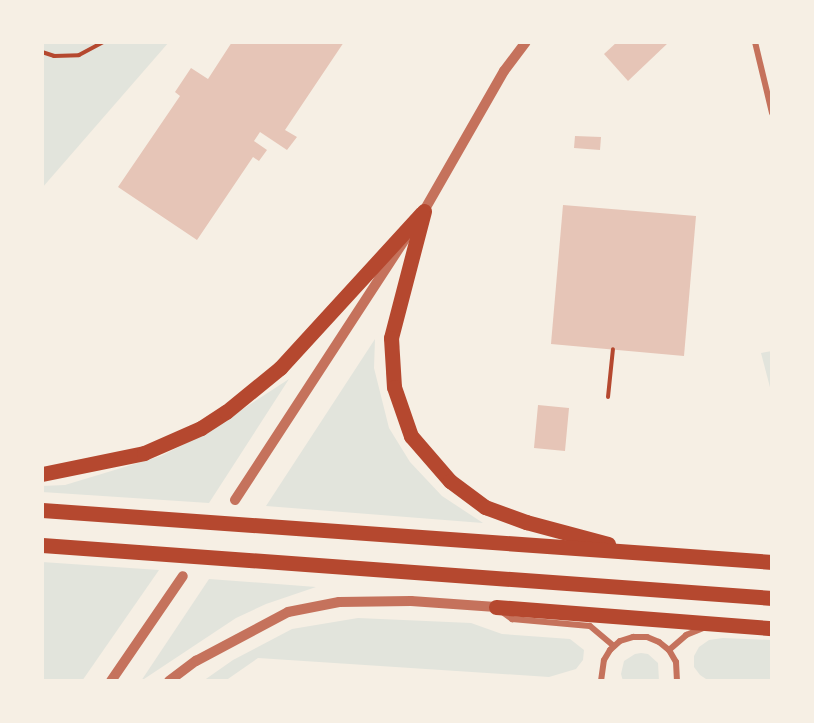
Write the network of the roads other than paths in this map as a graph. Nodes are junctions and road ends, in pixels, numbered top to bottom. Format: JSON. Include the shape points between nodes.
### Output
{"nodes":[{"id":1,"x":516,"y":42,"type":"edge"},
{"id":2,"x":526,"y":42,"type":"edge"},
{"id":3,"x":755,"y":42,"type":"edge"},
{"id":4,"x":504,"y":71,"type":"junction"},
{"id":5,"x":772,"y":113,"type":"edge"},
{"id":6,"x":424,"y":211,"type":"junction"},
{"id":7,"x":42,"y":474,"type":"edge"},
{"id":8,"x":235,"y":500,"type":"dead end"},
{"id":9,"x":42,"y":510,"type":"edge"},
{"id":10,"x":42,"y":545,"type":"edge"},
{"id":11,"x":640,"y":553,"type":"junction"},
{"id":12,"x":772,"y":562,"type":"edge"},
{"id":13,"x":183,"y":576,"type":"dead end"},
{"id":14,"x":772,"y":598,"type":"edge"},
{"id":15,"x":496,"y":607,"type":"junction"},
{"id":16,"x":711,"y":624,"type":"junction"},
{"id":17,"x":772,"y":628,"type":"edge"},
{"id":18,"x":614,"y":646,"type":"junction"},
{"id":19,"x":669,"y":650,"type":"junction"},
{"id":20,"x":111,"y":681,"type":"edge"},
{"id":21,"x":169,"y":681,"type":"edge"},
{"id":22,"x":601,"y":681,"type":"edge"},
{"id":23,"x":677,"y":681,"type":"edge"}],
"edges":[{"from":1,"to":4,"type":"street"},
{"from":2,"to":4,"type":"street"},
{"from":3,"to":5,"type":"street"},
{"from":4,"to":6,"type":"street"},
{"from":6,"to":7,"type":"main road","via":[[280,368],[226,412],[201,428],[144,453]]},
{"from":6,"to":8,"type":"street"},
{"from":6,"to":11,"type":"main road","via":[[391,338],[394,387],[411,436],[450,481],[485,507]]},
{"from":9,"to":11,"type":"main road"},
{"from":10,"to":14,"type":"main road"},
{"from":11,"to":12,"type":"main road"},
{"from":13,"to":20,"type":"street"},
{"from":15,"to":16,"type":"main road"},
{"from":15,"to":18,"type":"street","via":[[512,619],[590,626]]},
{"from":15,"to":21,"type":"street","via":[[339,602],[288,612],[196,661]]},
{"from":16,"to":17,"type":"main road"},
{"from":16,"to":19,"type":"street","via":[[686,635]]},
{"from":18,"to":19,"type":"street","via":[[633,637],[647,637]]},
{"from":18,"to":22,"type":"street","via":[[604,660]]},
{"from":19,"to":23,"type":"street","via":[[676,662]]}]}
